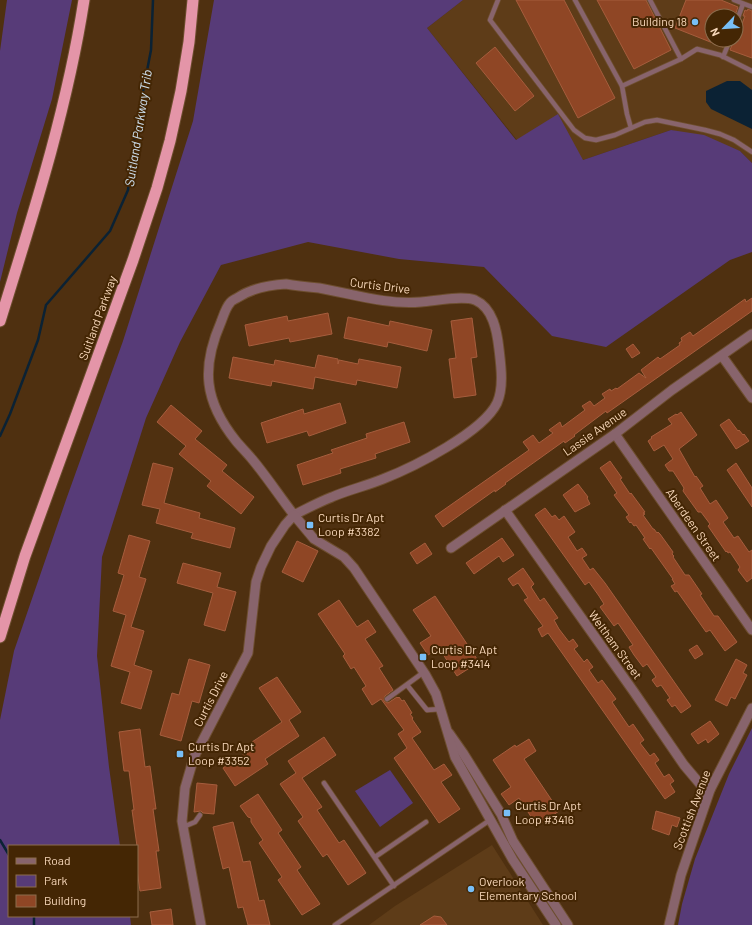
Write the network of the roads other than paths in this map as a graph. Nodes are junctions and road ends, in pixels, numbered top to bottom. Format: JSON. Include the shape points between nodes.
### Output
{"nodes":[{"id":1,"x":84,"y":0,"type":"edge"},
{"id":2,"x":193,"y":0,"type":"edge"},
{"id":3,"x":498,"y":0,"type":"edge"},
{"id":4,"x":576,"y":0,"type":"edge"},
{"id":5,"x":650,"y":0,"type":"edge"},
{"id":6,"x":734,"y":0,"type":"edge"},
{"id":7,"x":743,"y":4,"type":"junction"},
{"id":8,"x":752,"y":7,"type":"edge"},
{"id":9,"x":742,"y":8,"type":"edge"},
{"id":10,"x":727,"y":48,"type":"edge"},
{"id":11,"x":723,"y":57,"type":"junction"},
{"id":12,"x":681,"y":59,"type":"junction"},
{"id":13,"x":752,"y":71,"type":"edge"},
{"id":14,"x":622,"y":86,"type":"junction"},
{"id":15,"x":631,"y":128,"type":"junction"},
{"id":16,"x":752,"y":152,"type":"edge"},
{"id":17,"x":0,"y":321,"type":"edge"},
{"id":18,"x":752,"y":334,"type":"edge"},
{"id":19,"x":722,"y":356,"type":"junction"},
{"id":20,"x":752,"y":398,"type":"edge"},
{"id":21,"x":614,"y":434,"type":"junction"},
{"id":22,"x":504,"y":510,"type":"junction"},
{"id":23,"x":294,"y":516,"type":"junction"},
{"id":24,"x":451,"y":548,"type":"dead end"},
{"id":25,"x":752,"y":630,"type":"edge"},
{"id":26,"x":0,"y":637,"type":"edge"},
{"id":27,"x":424,"y":672,"type":"junction"},
{"id":28,"x":407,"y":685,"type":"junction"},
{"id":29,"x":387,"y":699,"type":"dead end"},
{"id":30,"x":752,"y":708,"type":"edge"},
{"id":31,"x":441,"y":709,"type":"junction"},
{"id":32,"x":447,"y":730,"type":"junction"},
{"id":33,"x":324,"y":783,"type":"dead end"},
{"id":34,"x":710,"y":790,"type":"junction"},
{"id":35,"x":200,"y":815,"type":"dead end"},
{"id":36,"x":490,"y":820,"type":"junction"},
{"id":37,"x":426,"y":822,"type":"dead end"},
{"id":38,"x":183,"y":827,"type":"junction"},
{"id":39,"x":375,"y":857,"type":"junction"},
{"id":40,"x":394,"y":886,"type":"junction"},
{"id":41,"x":201,"y":925,"type":"edge"},
{"id":42,"x":335,"y":925,"type":"edge"},
{"id":43,"x":556,"y":925,"type":"edge"},
{"id":44,"x":568,"y":925,"type":"edge"},
{"id":45,"x":669,"y":925,"type":"edge"}],
"edges":[{"from":1,"to":17,"type":"highway","via":[[60,120]]},
{"from":2,"to":26,"type":"highway","name":"Suitland Parkway","via":[[181,91],[157,188],[25,556]]},
{"from":3,"to":15,"type":"lane","via":[[490,20],[574,130],[585,138],[596,140],[615,136]]},
{"from":4,"to":14,"type":"lane"},
{"from":5,"to":12,"type":"lane"},
{"from":6,"to":7,"type":"lane"},
{"from":7,"to":8,"type":"lane"},
{"from":7,"to":9,"type":"lane"},
{"from":10,"to":11,"type":"lane"},
{"from":11,"to":12,"type":"lane","via":[[697,50]]},
{"from":11,"to":13,"type":"lane"},
{"from":12,"to":14,"type":"lane"},
{"from":14,"to":15,"type":"lane"},
{"from":15,"to":16,"type":"lane","via":[[657,120],[706,130],[734,140]]},
{"from":18,"to":19,"type":"street","name":"Lassie Avenue"},
{"from":19,"to":20,"type":"street"},
{"from":19,"to":21,"type":"street","name":"Lassie Avenue"},
{"from":21,"to":22,"type":"street","name":"Lassie Avenue"},
{"from":21,"to":25,"type":"street","name":"Aberdeen Street"},
{"from":22,"to":24,"type":"street","name":"Lassie Avenue"},
{"from":22,"to":34,"type":"street","name":"Weltham Street","via":[[684,765],[700,784]]},
{"from":23,"to":23,"type":"street","name":"Curtis Drive","via":[[333,496],[384,479],[425,459],[455,442],[486,417],[496,403],[501,384],[496,329],[485,306],[471,299],[404,302],[286,284],[261,287],[229,303],[214,338],[208,363],[209,389],[216,412],[235,441],[252,459]]},
{"from":23,"to":27,"type":"street","name":"Curtis Drive","via":[[314,539],[344,557],[354,568]]},
{"from":23,"to":38,"type":"street","name":"Curtis Drive","via":[[271,546],[261,567],[256,582],[248,653],[194,757],[185,788]]},
{"from":27,"to":28,"type":"lane"},
{"from":27,"to":31,"type":"street","name":"Curtis Drive"},
{"from":28,"to":29,"type":"lane"},
{"from":28,"to":31,"type":"lane","via":[[427,710]]},
{"from":30,"to":34,"type":"street","name":"Scottish Avenue"},
{"from":31,"to":32,"type":"street","name":"Curtis Drive"},
{"from":32,"to":36,"type":"street","name":"Curtis Drive","via":[[455,757]]},
{"from":32,"to":44,"type":"street","name":"Curtis Drive","via":[[500,814],[513,841]]},
{"from":33,"to":39,"type":"lane"},
{"from":34,"to":45,"type":"street","name":"Scottish Avenue","via":[[681,875]]},
{"from":35,"to":38,"type":"lane","via":[[195,822]]},
{"from":36,"to":40,"type":"lane"},
{"from":36,"to":43,"type":"street","name":"Curtis Drive"},
{"from":37,"to":39,"type":"lane"},
{"from":38,"to":41,"type":"street","name":"Curtis Drive"},
{"from":39,"to":40,"type":"lane"},
{"from":40,"to":42,"type":"lane"}]}
